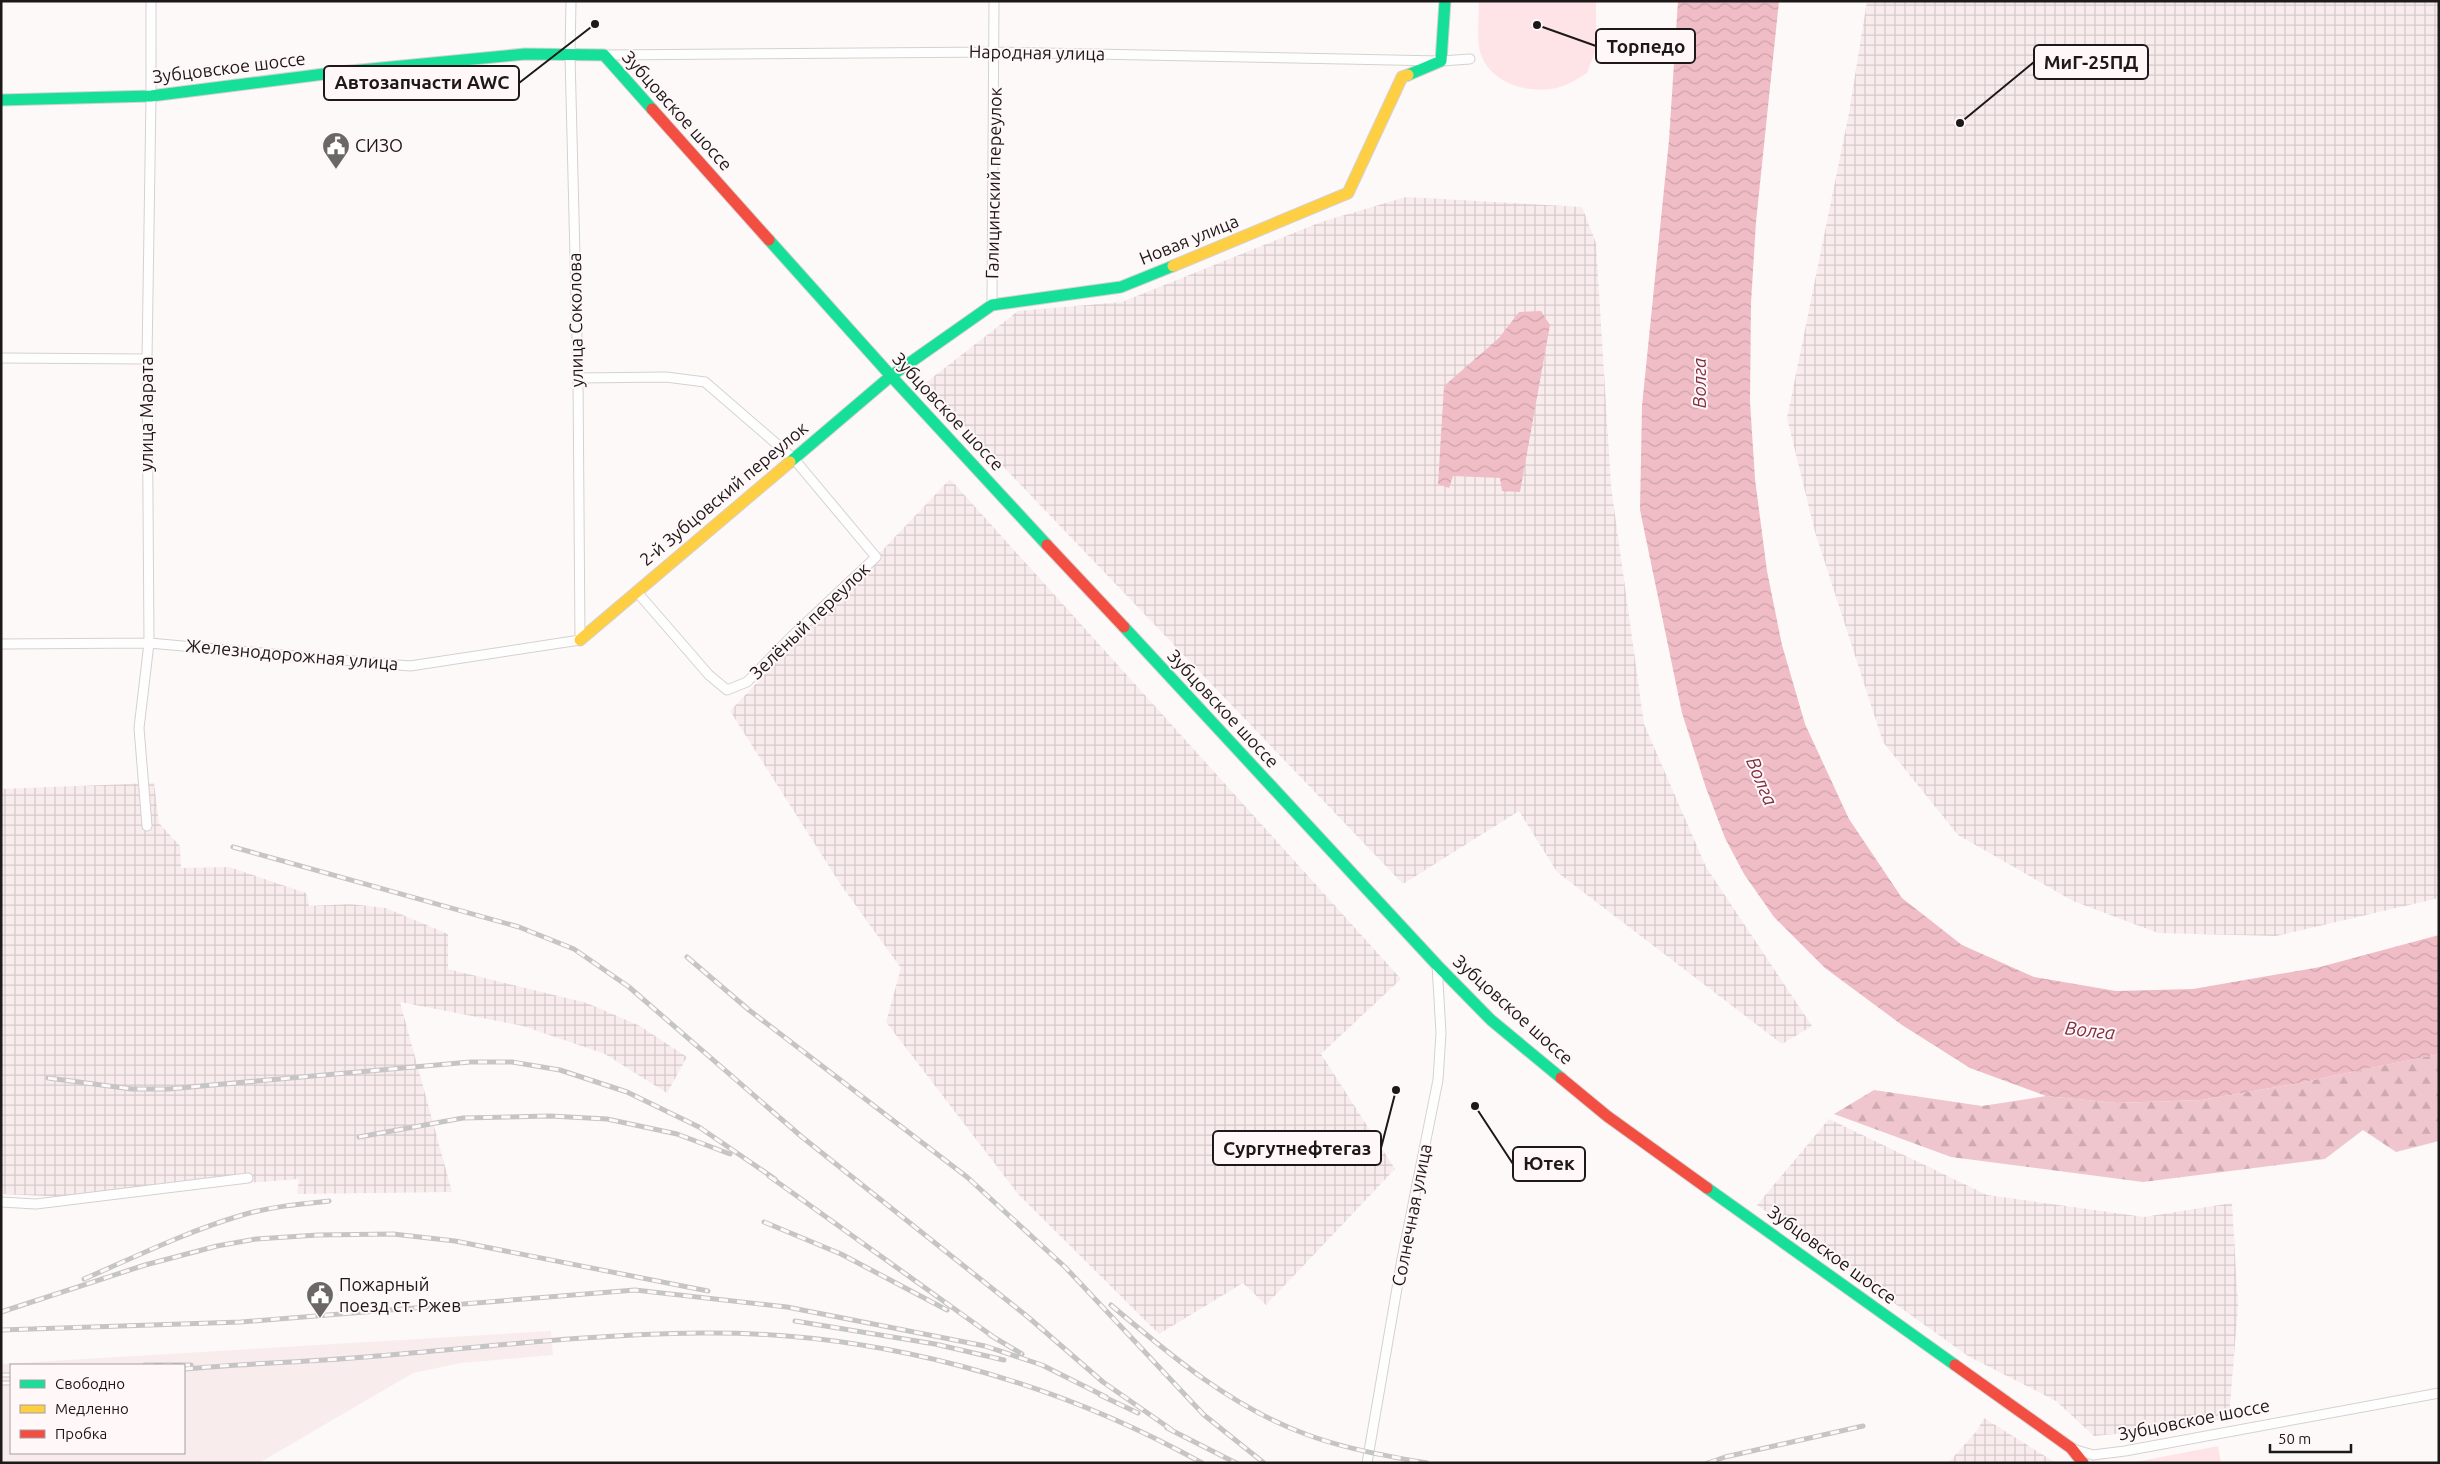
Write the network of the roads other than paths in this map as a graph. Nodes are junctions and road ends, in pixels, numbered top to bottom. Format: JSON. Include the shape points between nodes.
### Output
{"nodes":[{"id":1,"x":150,"y":1,"type":"edge"},
{"id":2,"x":571,"y":1,"type":"edge"},
{"id":3,"x":994,"y":1,"type":"edge"},
{"id":4,"x":1446,"y":1,"type":"edge"},
{"id":5,"x":995,"y":52,"type":"junction"},
{"id":6,"x":570,"y":55,"type":"junction"},
{"id":7,"x":604,"y":55,"type":"junction"},
{"id":8,"x":1470,"y":59,"type":"dead end"},
{"id":9,"x":1441,"y":61,"type":"junction"},
{"id":10,"x":152,"y":96,"type":"junction"},
{"id":11,"x":1,"y":100,"type":"edge"},
{"id":12,"x":992,"y":305,"type":"junction"},
{"id":13,"x":1,"y":358,"type":"edge"},
{"id":14,"x":147,"y":360,"type":"junction"},
{"id":15,"x":891,"y":376,"type":"junction"},
{"id":16,"x":578,"y":378,"type":"junction"},
{"id":17,"x":794,"y":459,"type":"junction"},
{"id":18,"x":636,"y":592,"type":"junction"},
{"id":19,"x":580,"y":640,"type":"junction"},
{"id":20,"x":149,"y":643,"type":"junction"},
{"id":21,"x":1,"y":644,"type":"edge"},
{"id":22,"x":147,"y":826,"type":"dead end"},
{"id":23,"x":1436,"y":965,"type":"junction"},
{"id":24,"x":248,"y":1178,"type":"dead end"},
{"id":25,"x":1,"y":1202,"type":"edge"},
{"id":26,"x":2439,"y":1393,"type":"edge"},
{"id":27,"x":2071,"y":1448,"type":"junction"},
{"id":28,"x":1367,"y":1463,"type":"edge"},
{"id":29,"x":2083,"y":1463,"type":"edge"}],
"edges":[{"from":1,"to":10,"type":"street","name":"улица Марата"},
{"from":2,"to":6,"type":"street","name":"улица Соколова"},
{"from":3,"to":5,"type":"street","name":"Галицинский переулок"},
{"from":4,"to":9,"type":"main road"},
{"from":5,"to":7,"type":"street","name":"Народная улица"},
{"from":5,"to":9,"type":"street","name":"Народная улица"},
{"from":5,"to":12,"type":"street","name":"Галицинский переулок"},
{"from":6,"to":7,"type":"main road","name":"Зубцовское шоссе"},
{"from":6,"to":10,"type":"main road","name":"Зубцовское шоссе","via":[[525,54],[442,62]]},
{"from":6,"to":16,"type":"street","name":"улица Соколова"},
{"from":7,"to":15,"type":"main road","name":"Зубцовское шоссе"},
{"from":8,"to":9,"type":"street","name":"Народная улица"},
{"from":9,"to":12,"type":"main road","name":"Новая улица","via":[[1402,77],[1348,194],[1121,287]]},
{"from":10,"to":11,"type":"main road","name":"Зубцовское шоссе"},
{"from":10,"to":14,"type":"street","name":"улица Марата"},
{"from":12,"to":15,"type":"main road","name":"Новая улица"},
{"from":13,"to":14,"type":"street"},
{"from":14,"to":20,"type":"street","name":"улица Марата"},
{"from":15,"to":17,"type":"main road","name":"2-й Зубцовский переулок"},
{"from":15,"to":23,"type":"main road","name":"Зубцовское шоссе"},
{"from":16,"to":17,"type":"street","via":[[666,377],[705,382]]},
{"from":16,"to":19,"type":"street","name":"улица Соколова"},
{"from":17,"to":18,"type":"main road","name":"2-й Зубцовский переулок"},
{"from":17,"to":18,"type":"street","name":"Зелёный переулок","via":[[876,557],[747,682],[728,690],[709,675]]},
{"from":18,"to":19,"type":"main road","name":"2-й Зубцовский переулок"},
{"from":19,"to":20,"type":"street","name":"Железнодорожная улица","via":[[410,666]]},
{"from":20,"to":21,"type":"street","name":"Железнодорожная улица"},
{"from":20,"to":22,"type":"street","name":"улица Марата","via":[[139,728]]},
{"from":23,"to":27,"type":"main road","name":"Зубцовское шоссе","via":[[1491,1020],[1607,1116]]},
{"from":23,"to":28,"type":"street","name":"Солнечная улица","via":[[1441,1033],[1438,1080],[1402,1259]]},
{"from":24,"to":25,"type":"street","via":[[36,1204]]},
{"from":26,"to":27,"type":"street","name":"Зубцовское шоссе","via":[[2125,1451],[2093,1455]]},
{"from":27,"to":29,"type":"main road"}]}
